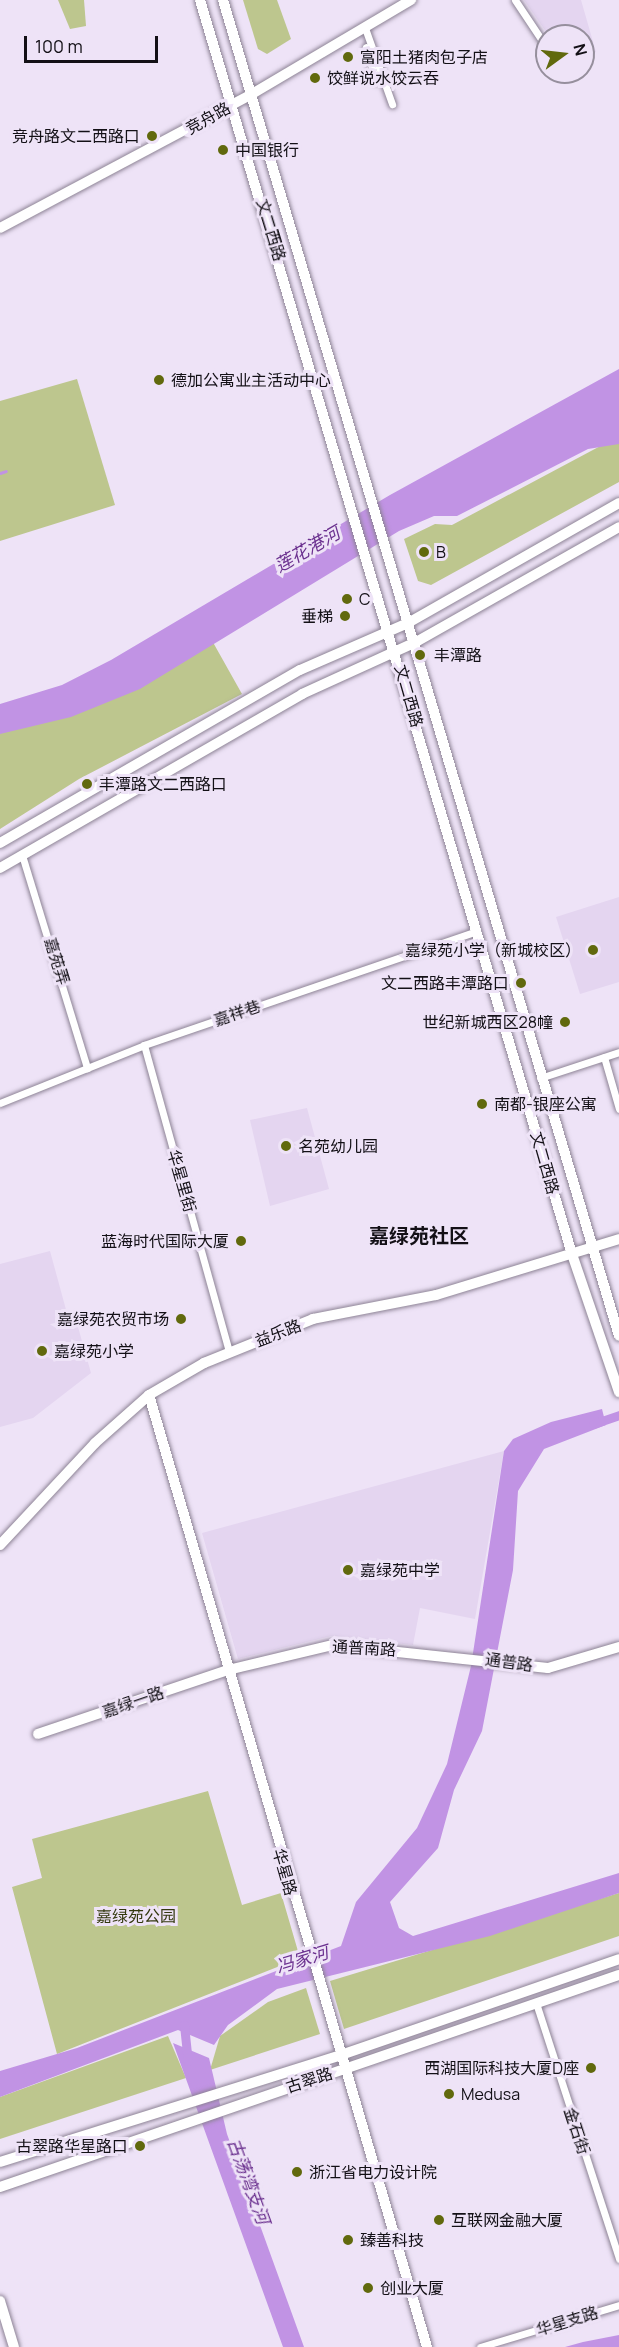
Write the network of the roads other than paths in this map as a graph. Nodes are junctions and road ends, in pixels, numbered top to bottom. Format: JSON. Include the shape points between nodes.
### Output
{"nodes":[{"id":1,"x":200,"y":0,"type":"edge"},
{"id":2,"x":223,"y":0,"type":"edge"},
{"id":3,"x":411,"y":0,"type":"edge"},
{"id":4,"x":515,"y":0,"type":"edge"},
{"id":5,"x":363,"y":29,"type":"junction"},
{"id":6,"x":535,"y":30,"type":"edge"},
{"id":7,"x":376,"y":81,"type":"dead end"},
{"id":8,"x":252,"y":94,"type":"junction"},
{"id":9,"x":232,"y":104,"type":"junction"},
{"id":10,"x":392,"y":104,"type":"dead end"},
{"id":11,"x":0,"y":228,"type":"edge"},
{"id":12,"x":619,"y":503,"type":"edge"},
{"id":13,"x":619,"y":527,"type":"edge"},
{"id":14,"x":408,"y":623,"type":"junction"},
{"id":15,"x":390,"y":630,"type":"junction"},
{"id":16,"x":416,"y":642,"type":"junction"},
{"id":17,"x":396,"y":651,"type":"junction"},
{"id":18,"x":0,"y":843,"type":"edge"},
{"id":19,"x":22,"y":855,"type":"junction"},
{"id":20,"x":0,"y":868,"type":"edge"},
{"id":21,"x":477,"y":931,"type":"junction"},
{"id":22,"x":144,"y":1045,"type":"junction"},
{"id":23,"x":619,"y":1052,"type":"edge"},
{"id":24,"x":604,"y":1057,"type":"junction"},
{"id":25,"x":87,"y":1068,"type":"junction"},
{"id":26,"x":540,"y":1078,"type":"junction"},
{"id":27,"x":0,"y":1103,"type":"edge"},
{"id":28,"x":619,"y":1108,"type":"edge"},
{"id":29,"x":619,"y":1239,"type":"edge"},
{"id":30,"x":591,"y":1249,"type":"junction"},
{"id":31,"x":572,"y":1254,"type":"junction"},
{"id":32,"x":619,"y":1336,"type":"edge"},
{"id":33,"x":229,"y":1352,"type":"junction"},
{"id":34,"x":619,"y":1391,"type":"edge"},
{"id":35,"x":149,"y":1395,"type":"junction"},
{"id":36,"x":0,"y":1545,"type":"edge"},
{"id":37,"x":619,"y":1647,"type":"edge"},
{"id":38,"x":467,"y":1656,"type":"joint"},
{"id":39,"x":228,"y":1670,"type":"junction"},
{"id":40,"x":38,"y":1734,"type":"dead end"},
{"id":41,"x":619,"y":1959,"type":"edge"},
{"id":42,"x":619,"y":1975,"type":"edge"},
{"id":43,"x":536,"y":2003,"type":"junction"},
{"id":44,"x":338,"y":2056,"type":"junction"},
{"id":45,"x":343,"y":2069,"type":"junction"},
{"id":46,"x":0,"y":2162,"type":"edge"},
{"id":47,"x":0,"y":2187,"type":"edge"},
{"id":48,"x":619,"y":2259,"type":"edge"},
{"id":49,"x":0,"y":2301,"type":"edge"},
{"id":50,"x":619,"y":2305,"type":"edge"},
{"id":51,"x":14,"y":2347,"type":"edge"},
{"id":52,"x":427,"y":2347,"type":"edge"},
{"id":53,"x":480,"y":2347,"type":"edge"}],
"edges":[{"from":1,"to":9,"type":"main road","name":"文二西路"},
{"from":2,"to":8,"type":"main road","name":"文二西路"},
{"from":3,"to":5,"type":"main road","name":"竞舟路"},
{"from":4,"to":6,"type":"street"},
{"from":5,"to":7,"type":"street"},
{"from":5,"to":8,"type":"main road","name":"竞舟路"},
{"from":5,"to":10,"type":"street"},
{"from":8,"to":9,"type":"main road","name":"竞舟路"},
{"from":8,"to":14,"type":"main road","name":"文二西路"},
{"from":9,"to":11,"type":"main road","name":"竞舟路"},
{"from":9,"to":15,"type":"main road","name":"文二西路"},
{"from":12,"to":14,"type":"main road"},
{"from":13,"to":16,"type":"main road"},
{"from":14,"to":15,"type":"main road"},
{"from":14,"to":16,"type":"main road","name":"文二西路"},
{"from":15,"to":17,"type":"main road","name":"文二西路"},
{"from":15,"to":18,"type":"main road","via":[[300,670]]},
{"from":16,"to":17,"type":"main road"},
{"from":16,"to":26,"type":"main road","name":"文二西路"},
{"from":17,"to":19,"type":"main road","via":[[302,694]]},
{"from":17,"to":21,"type":"main road","name":"文二西路"},
{"from":19,"to":20,"type":"main road"},
{"from":19,"to":25,"type":"street","name":"嘉苑弄"},
{"from":21,"to":22,"type":"street","name":"嘉祥巷"},
{"from":21,"to":31,"type":"main road","name":"文二西路"},
{"from":22,"to":25,"type":"street","name":"嘉祥巷"},
{"from":22,"to":33,"type":"street","name":"华星里街"},
{"from":23,"to":24,"type":"street"},
{"from":24,"to":26,"type":"street"},
{"from":24,"to":28,"type":"street"},
{"from":25,"to":27,"type":"street","name":"嘉祥巷"},
{"from":26,"to":30,"type":"main road","name":"文二西路"},
{"from":29,"to":30,"type":"main road","name":"益乐路"},
{"from":30,"to":31,"type":"main road","name":"益乐路"},
{"from":30,"to":32,"type":"main road","name":"文二西路"},
{"from":31,"to":33,"type":"main road","name":"益乐路","via":[[436,1295],[313,1319]]},
{"from":31,"to":34,"type":"main road","name":"文二西路"},
{"from":33,"to":35,"type":"main road","name":"益乐路"},
{"from":35,"to":36,"type":"main road","name":"益乐路","via":[[95,1443]]},
{"from":35,"to":39,"type":"main road","name":"华星路"},
{"from":37,"to":38,"type":"main road","name":"通普路","via":[[548,1668]]},
{"from":38,"to":39,"type":"main road","name":"通普南路","via":[[332,1645]]},
{"from":39,"to":40,"type":"main road","name":"嘉绿一路"},
{"from":39,"to":44,"type":"main road","name":"华星路"},
{"from":41,"to":44,"type":"main road","name":"古翠路"},
{"from":42,"to":43,"type":"main road","name":"古翠路"},
{"from":43,"to":45,"type":"main road","name":"古翠路"},
{"from":43,"to":48,"type":"street","name":"金石街"},
{"from":44,"to":45,"type":"main road","name":"华星路"},
{"from":44,"to":46,"type":"main road","name":"古翠路"},
{"from":45,"to":47,"type":"main road","name":"古翠路"},
{"from":45,"to":52,"type":"main road","name":"华星路"},
{"from":49,"to":51,"type":"main road"},
{"from":50,"to":53,"type":"street","name":"华星支路"}]}
